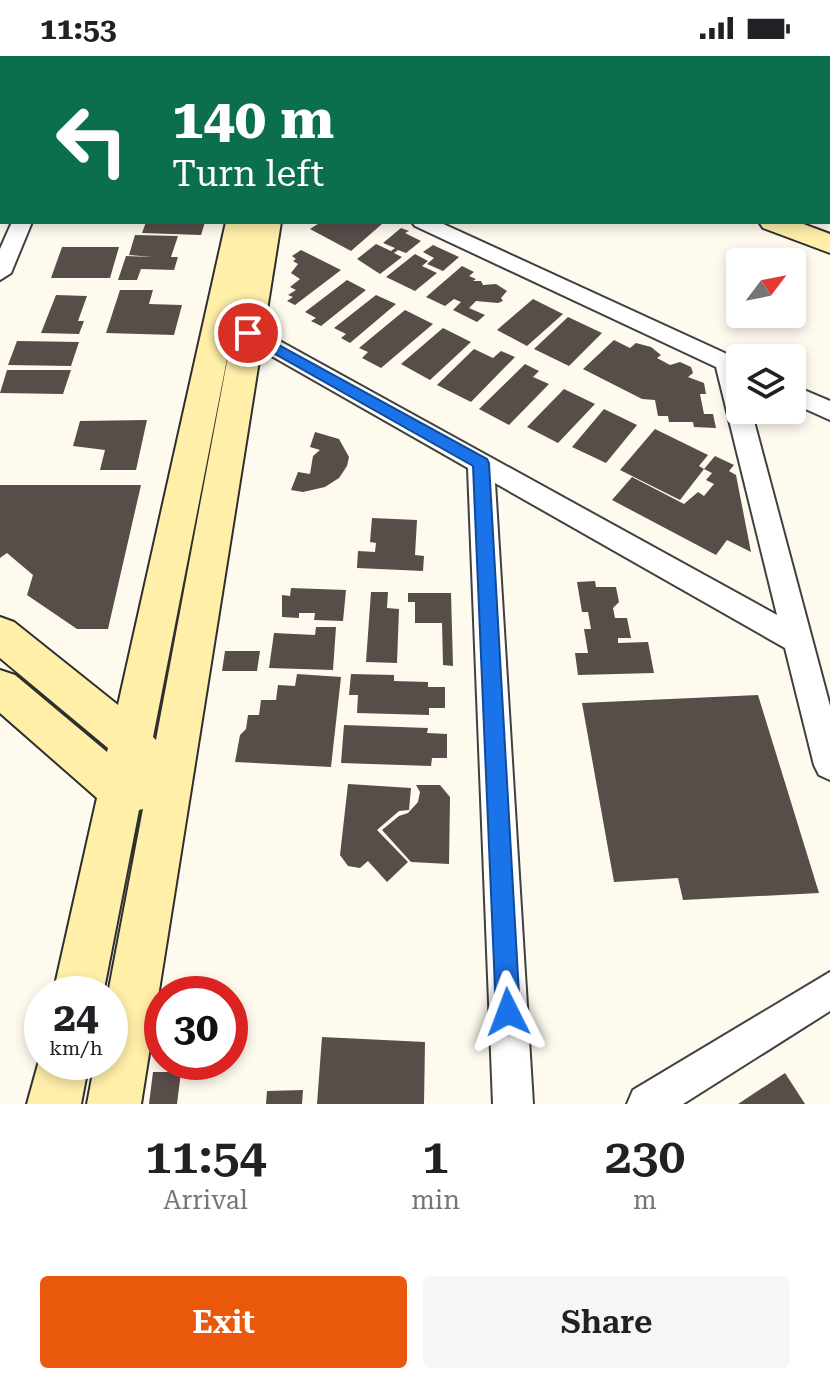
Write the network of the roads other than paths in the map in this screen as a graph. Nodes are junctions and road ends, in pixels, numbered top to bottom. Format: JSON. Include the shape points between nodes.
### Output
{"nodes":[{"id":1,"x":21,"y":224,"type":"edge"},
{"id":2,"x":240,"y":224,"type":"edge"},
{"id":3,"x":267,"y":224,"type":"edge"},
{"id":4,"x":426,"y":224,"type":"edge"},
{"id":5,"x":778,"y":224,"type":"edge"},
{"id":6,"x":830,"y":244,"type":"edge"},
{"id":7,"x":0,"y":273,"type":"edge"},
{"id":8,"x":248,"y":333,"type":"junction"},
{"id":9,"x":726,"y":363,"type":"edge"},
{"id":10,"x":806,"y":400,"type":"edge"},
{"id":11,"x":830,"y":411,"type":"edge"},
{"id":12,"x":747,"y":424,"type":"edge"},
{"id":13,"x":481,"y":463,"type":"junction"},
{"id":14,"x":0,"y":634,"type":"edge"},
{"id":15,"x":798,"y":641,"type":"junction"},
{"id":16,"x":0,"y":688,"type":"edge"},
{"id":17,"x":131,"y":741,"type":"junction"},
{"id":18,"x":830,"y":765,"type":"edge"},
{"id":19,"x":168,"y":787,"type":"junction"},
{"id":20,"x":121,"y":791,"type":"junction"},
{"id":21,"x":82,"y":976,"type":"edge"},
{"id":22,"x":830,"y":990,"type":"edge"},
{"id":23,"x":59,"y":1080,"type":"edge"},
{"id":24,"x":54,"y":1104,"type":"edge"},
{"id":25,"x":114,"y":1104,"type":"edge"},
{"id":26,"x":513,"y":1104,"type":"edge"},
{"id":27,"x":647,"y":1104,"type":"edge"}],
"edges":[{"from":1,"to":7,"type":"street"},
{"from":2,"to":17,"type":"street"},
{"from":3,"to":8,"type":"street"},
{"from":4,"to":9,"type":"street"},
{"from":5,"to":6,"type":"street"},
{"from":8,"to":13,"type":"street"},
{"from":8,"to":19,"type":"street"},
{"from":10,"to":11,"type":"street"},
{"from":12,"to":15,"type":"street"},
{"from":13,"to":15,"type":"street"},
{"from":13,"to":26,"type":"street"},
{"from":14,"to":17,"type":"street"},
{"from":15,"to":18,"type":"street"},
{"from":16,"to":20,"type":"street"},
{"from":17,"to":19,"type":"street"},
{"from":17,"to":20,"type":"street"},
{"from":19,"to":20,"type":"street"},
{"from":19,"to":25,"type":"street"},
{"from":20,"to":21,"type":"street"},
{"from":22,"to":27,"type":"street"},
{"from":23,"to":24,"type":"street"}]}
